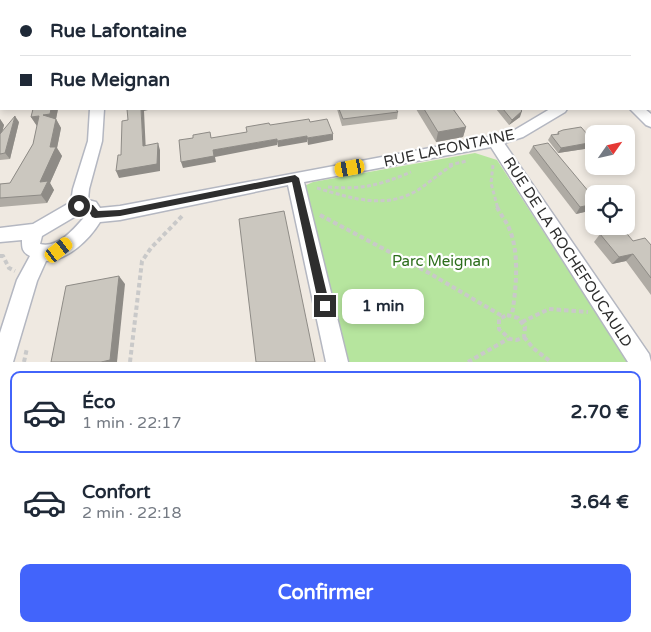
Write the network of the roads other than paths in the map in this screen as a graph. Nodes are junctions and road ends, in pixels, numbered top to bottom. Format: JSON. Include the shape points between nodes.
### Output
{"nodes":[{"id":1,"x":97,"y":110,"type":"edge"},
{"id":2,"x":558,"y":110,"type":"edge"},
{"id":3,"x":638,"y":110,"type":"edge"},
{"id":4,"x":651,"y":122,"type":"edge"},
{"id":5,"x":499,"y":147,"type":"junction"},
{"id":6,"x":297,"y":187,"type":"junction"},
{"id":7,"x":79,"y":206,"type":"junction"},
{"id":8,"x":95,"y":215,"type":"junction"},
{"id":9,"x":36,"y":230,"type":"junction"},
{"id":10,"x":0,"y":235,"type":"edge"},
{"id":11,"x":41,"y":253,"type":"junction"},
{"id":12,"x":2,"y":362,"type":"edge"},
{"id":13,"x":337,"y":362,"type":"edge"},
{"id":14,"x":641,"y":362,"type":"edge"}],
"edges":[{"from":1,"to":7,"type":"street","via":[[95,141]]},
{"from":2,"to":5,"type":"street","name":"RUE LAFONTAINE"},
{"from":3,"to":4,"type":"street"},
{"from":5,"to":6,"type":"street","name":"RUE LAFONTAINE"},
{"from":5,"to":14,"type":"street","name":"RUE DE LA ROCHEFOUCAULD"},
{"from":6,"to":8,"type":"street","name":"RUE LAFONTAINE"},
{"from":6,"to":13,"type":"street"},
{"from":7,"to":8,"type":"street","via":[[90,207]]},
{"from":7,"to":9,"type":"street"},
{"from":8,"to":11,"type":"street","via":[[89,226],[59,250]]},
{"from":9,"to":10,"type":"street"},
{"from":9,"to":11,"type":"street","via":[[31,248]]},
{"from":11,"to":12,"type":"street","via":[[30,273]]}]}
